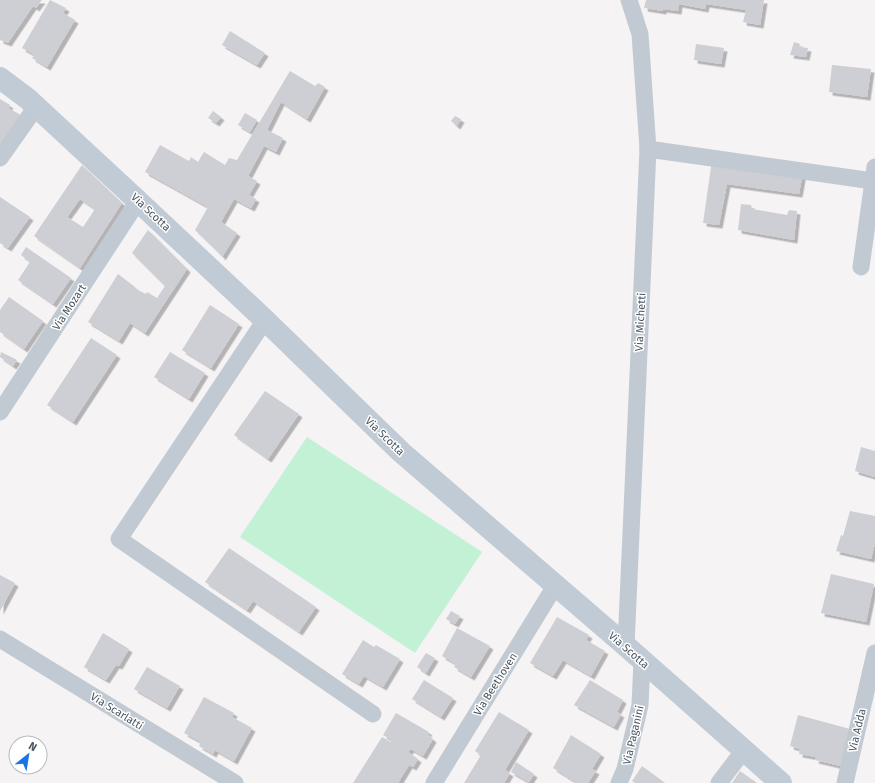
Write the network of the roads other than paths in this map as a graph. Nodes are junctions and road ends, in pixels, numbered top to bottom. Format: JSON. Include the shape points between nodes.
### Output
{"nodes":[{"id":1,"x":629,"y":0,"type":"edge"},
{"id":2,"x":0,"y":78,"type":"edge"},
{"id":3,"x":36,"y":107,"type":"junction"},
{"id":4,"x":648,"y":149,"type":"junction"},
{"id":5,"x":0,"y":158,"type":"edge"},
{"id":6,"x":874,"y":174,"type":"edge"},
{"id":7,"x":138,"y":201,"type":"junction"},
{"id":8,"x":861,"y":267,"type":"dead end"},
{"id":9,"x":265,"y":320,"type":"junction"},
{"id":10,"x":0,"y":412,"type":"edge"},
{"id":11,"x":555,"y":586,"type":"junction"},
{"id":12,"x":0,"y":639,"type":"edge"},
{"id":13,"x":626,"y":646,"type":"junction"},
{"id":14,"x":875,"y":653,"type":"edge"},
{"id":15,"x":642,"y":661,"type":"junction"},
{"id":16,"x":372,"y":714,"type":"dead end"},
{"id":17,"x":744,"y":750,"type":"junction"},
{"id":18,"x":235,"y":783,"type":"edge"},
{"id":19,"x":434,"y":783,"type":"edge"},
{"id":20,"x":619,"y":783,"type":"edge"},
{"id":21,"x":719,"y":783,"type":"edge"},
{"id":22,"x":781,"y":783,"type":"edge"},
{"id":23,"x":845,"y":783,"type":"edge"}],
"edges":[{"from":1,"to":4,"type":"street","name":"Via Michetti","via":[[640,34]]},
{"from":2,"to":3,"type":"street","name":"Via Scotta"},
{"from":3,"to":5,"type":"street"},
{"from":3,"to":7,"type":"street","name":"Via Scotta"},
{"from":4,"to":6,"type":"street"},
{"from":4,"to":13,"type":"street","name":"Via Michetti"},
{"from":6,"to":8,"type":"street"},
{"from":7,"to":9,"type":"street","name":"Via Scotta"},
{"from":7,"to":10,"type":"street","name":"Via Mozart"},
{"from":9,"to":11,"type":"street","name":"Via Scotta","via":[[401,452]]},
{"from":9,"to":16,"type":"street","via":[[119,539]]},
{"from":11,"to":13,"type":"street","name":"Via Scotta"},
{"from":11,"to":19,"type":"street","name":"Via Beethoven"},
{"from":12,"to":18,"type":"street","name":"Via Scarlatti"},
{"from":13,"to":15,"type":"street","name":"Via Scotta"},
{"from":14,"to":23,"type":"street","name":"Via Adda"},
{"from":15,"to":17,"type":"street","name":"Via Scotta"},
{"from":15,"to":20,"type":"street","name":"Via Paganini","via":[[640,705],[625,769]]},
{"from":17,"to":21,"type":"street"},
{"from":17,"to":22,"type":"street","name":"Via Scotta"}]}
